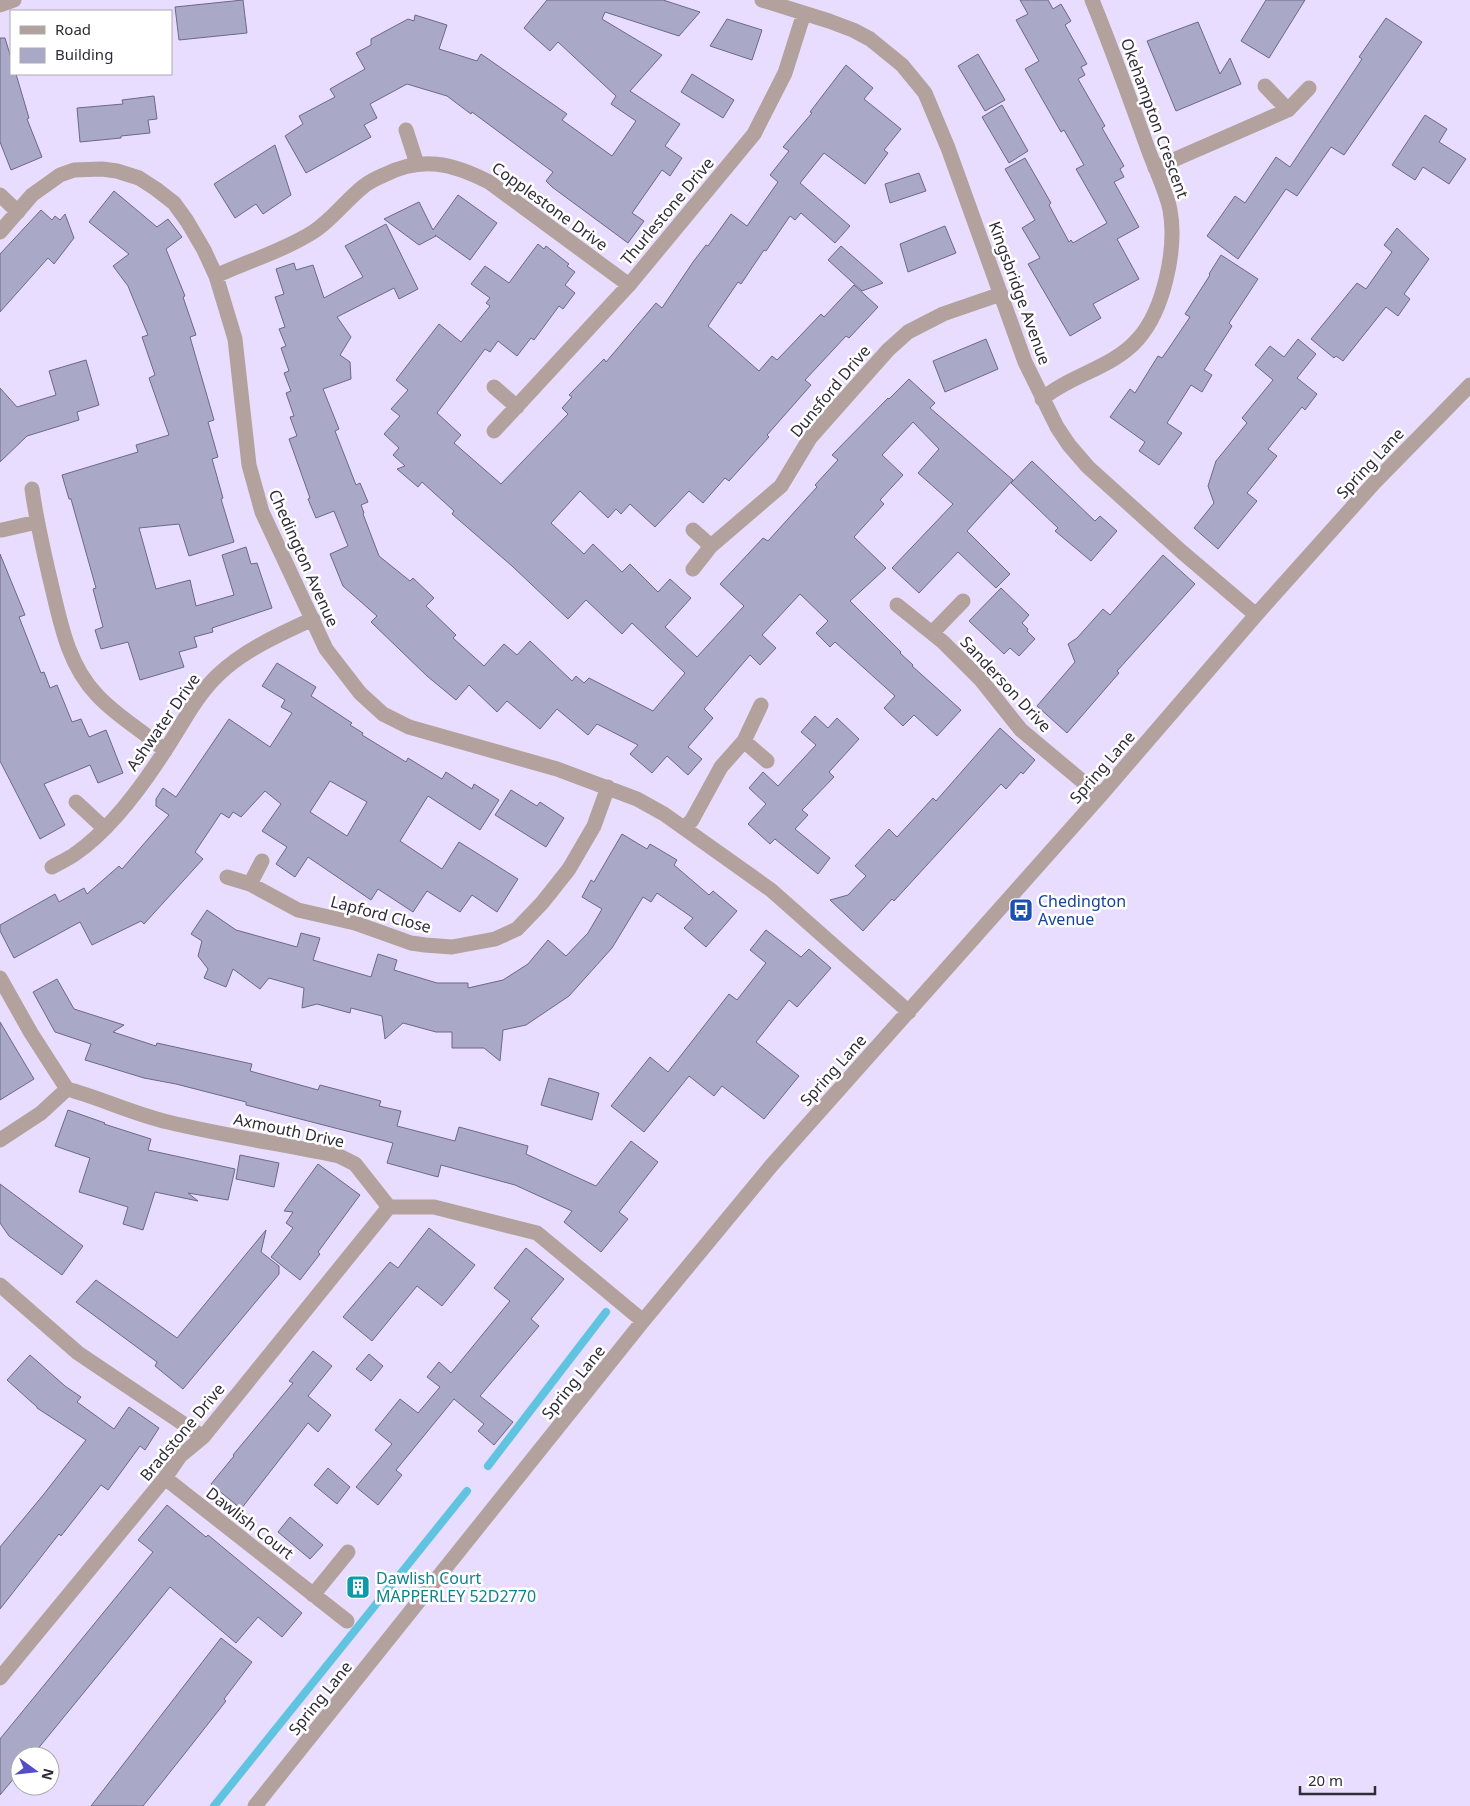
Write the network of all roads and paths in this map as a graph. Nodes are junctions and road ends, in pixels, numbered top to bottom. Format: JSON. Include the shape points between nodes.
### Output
{"nodes":[{"id":1,"x":14,"y":0,"type":"edge"},
{"id":2,"x":762,"y":0,"type":"edge"},
{"id":3,"x":1092,"y":0,"type":"edge"},
{"id":4,"x":0,"y":5,"type":"edge"},
{"id":5,"x":804,"y":13,"type":"junction"},
{"id":6,"x":1265,"y":86,"type":"dead end"},
{"id":7,"x":1309,"y":88,"type":"dead end"},
{"id":8,"x":1288,"y":110,"type":"junction"},
{"id":9,"x":406,"y":130,"type":"dead end"},
{"id":10,"x":417,"y":164,"type":"junction"},
{"id":11,"x":1155,"y":168,"type":"junction"},
{"id":12,"x":0,"y":195,"type":"edge"},
{"id":13,"x":18,"y":212,"type":"junction"},
{"id":14,"x":0,"y":232,"type":"edge"},
{"id":15,"x":216,"y":276,"type":"junction"},
{"id":16,"x":629,"y":285,"type":"junction"},
{"id":17,"x":1002,"y":294,"type":"junction"},
{"id":18,"x":1470,"y":386,"type":"edge"},
{"id":19,"x":494,"y":387,"type":"dead end"},
{"id":20,"x":1042,"y":399,"type":"junction"},
{"id":21,"x":517,"y":406,"type":"junction"},
{"id":22,"x":494,"y":431,"type":"dead end"},
{"id":23,"x":32,"y":489,"type":"dead end"},
{"id":24,"x":37,"y":522,"type":"junction"},
{"id":25,"x":2,"y":530,"type":"dead end"},
{"id":26,"x":693,"y":530,"type":"dead end"},
{"id":27,"x":711,"y":546,"type":"junction"},
{"id":28,"x":693,"y":569,"type":"dead end"},
{"id":29,"x":963,"y":601,"type":"dead end"},
{"id":30,"x":897,"y":605,"type":"dead end"},
{"id":31,"x":1256,"y":615,"type":"junction"},
{"id":32,"x":313,"y":620,"type":"junction"},
{"id":33,"x":932,"y":633,"type":"junction"},
{"id":34,"x":761,"y":705,"type":"dead end"},
{"id":35,"x":744,"y":741,"type":"junction"},
{"id":36,"x":165,"y":751,"type":"junction"},
{"id":37,"x":767,"y":761,"type":"dead end"},
{"id":38,"x":608,"y":787,"type":"junction"},
{"id":39,"x":1100,"y":796,"type":"junction"},
{"id":40,"x":76,"y":802,"type":"dead end"},
{"id":41,"x":104,"y":828,"type":"junction"},
{"id":42,"x":685,"y":828,"type":"junction"},
{"id":43,"x":262,"y":861,"type":"dead end"},
{"id":44,"x":52,"y":867,"type":"dead end"},
{"id":45,"x":227,"y":877,"type":"dead end"},
{"id":46,"x":250,"y":884,"type":"junction"},
{"id":47,"x":0,"y":978,"type":"edge"},
{"id":48,"x":909,"y":1012,"type":"junction"},
{"id":49,"x":67,"y":1089,"type":"junction"},
{"id":50,"x":0,"y":1140,"type":"edge"},
{"id":51,"x":389,"y":1207,"type":"junction"},
{"id":52,"x":0,"y":1285,"type":"edge"},
{"id":53,"x":643,"y":1321,"type":"junction"},
{"id":54,"x":203,"y":1437,"type":"junction"},
{"id":55,"x":165,"y":1478,"type":"junction"},
{"id":56,"x":348,"y":1552,"type":"dead end"},
{"id":57,"x":314,"y":1595,"type":"junction"},
{"id":58,"x":347,"y":1621,"type":"dead end"},
{"id":59,"x":0,"y":1678,"type":"edge"},
{"id":60,"x":255,"y":1806,"type":"edge"}],
"edges":[{"from":1,"to":4,"type":"street"},
{"from":2,"to":5,"type":"street","name":"Kingsbridge Avenue"},
{"from":3,"to":11,"type":"street","name":"Okehampton Crescent"},
{"from":5,"to":16,"type":"street","name":"Thurlestone Drive","via":[[785,73],[754,134]]},
{"from":5,"to":17,"type":"street","name":"Kingsbridge Avenue","via":[[870,39],[902,65],[925,93]]},
{"from":6,"to":8,"type":"street"},
{"from":7,"to":8,"type":"street"},
{"from":8,"to":11,"type":"street"},
{"from":9,"to":10,"type":"street"},
{"from":10,"to":15,"type":"street","name":"Copplestone Drive","via":[[395,169],[365,185],[315,231],[298,241]]},
{"from":10,"to":16,"type":"street","name":"Copplestone Drive","via":[[432,162],[456,167],[489,182]]},
{"from":11,"to":20,"type":"street","name":"Okehampton Crescent","via":[[1170,209],[1171,232],[1162,292],[1150,321],[1137,340],[1120,354]]},
{"from":12,"to":13,"type":"street"},
{"from":13,"to":14,"type":"street","name":"Chedington Avenue"},
{"from":13,"to":15,"type":"street","name":"Chedington Avenue","via":[[45,184],[74,170],[102,170],[139,178],[174,203],[204,250]]},
{"from":15,"to":32,"type":"street","name":"Chedington Avenue","via":[[234,339],[255,490],[262,512]]},
{"from":16,"to":21,"type":"street","name":"Thurlestone Drive"},
{"from":17,"to":20,"type":"street","name":"Kingsbridge Avenue","via":[[1025,362]]},
{"from":17,"to":27,"type":"street","name":"Dunsford Drive","via":[[943,314],[901,338],[810,438],[781,486]]},
{"from":18,"to":31,"type":"street","name":"Spring Lane","via":[[1374,483]]},
{"from":19,"to":21,"type":"street"},
{"from":20,"to":31,"type":"street","name":"Kingsbridge Avenue","via":[[1069,445],[1088,467]]},
{"from":21,"to":22,"type":"street","name":"Thurlestone Drive"},
{"from":23,"to":24,"type":"street"},
{"from":24,"to":25,"type":"street"},
{"from":24,"to":36,"type":"street","via":[[62,631],[73,660],[97,695]]},
{"from":26,"to":27,"type":"street"},
{"from":27,"to":28,"type":"street","name":"Dunsford Drive"},
{"from":29,"to":33,"type":"street"},
{"from":30,"to":33,"type":"street","name":"Sanderson Drive"},
{"from":31,"to":39,"type":"street","name":"Spring Lane"},
{"from":32,"to":36,"type":"street","name":"Ashwater Drive","via":[[254,649],[219,674],[197,699]]},
{"from":32,"to":38,"type":"street","name":"Chedington Avenue","via":[[326,649],[360,693],[383,714],[409,727],[557,769]]},
{"from":33,"to":39,"type":"street","name":"Sanderson Drive","via":[[981,680],[1021,730]]},
{"from":34,"to":35,"type":"street"},
{"from":35,"to":37,"type":"street"},
{"from":35,"to":42,"type":"street","via":[[721,767]]},
{"from":36,"to":41,"type":"street","name":"Ashwater Drive","via":[[124,808]]},
{"from":38,"to":42,"type":"street","name":"Chedington Avenue","via":[[637,799]]},
{"from":38,"to":46,"type":"street","name":"Lapford Close","via":[[594,826],[569,869],[517,929],[495,939],[452,947],[411,943],[355,923],[298,910]]},
{"from":39,"to":48,"type":"street","name":"Spring Lane"},
{"from":40,"to":41,"type":"street"},
{"from":41,"to":44,"type":"street","name":"Ashwater Drive","via":[[75,855]]},
{"from":42,"to":48,"type":"street","name":"Chedington Avenue","via":[[771,890]]},
{"from":43,"to":46,"type":"street"},
{"from":45,"to":46,"type":"street","name":"Lapford Close"},
{"from":47,"to":49,"type":"street","via":[[30,1033]]},
{"from":48,"to":53,"type":"street","name":"Spring Lane","via":[[771,1166]]},
{"from":49,"to":50,"type":"street","via":[[41,1114]]},
{"from":49,"to":51,"type":"street","name":"Axmouth Drive","via":[[165,1122],[339,1156],[355,1164]]},
{"from":51,"to":53,"type":"street","via":[[434,1207],[537,1233]]},
{"from":51,"to":54,"type":"street","name":"Bradstone Drive"},
{"from":52,"to":54,"type":"street","via":[[78,1354]]},
{"from":53,"to":60,"type":"street","name":"Spring Lane"},
{"from":54,"to":55,"type":"street","name":"Bradstone Drive","via":[[180,1456]]},
{"from":55,"to":57,"type":"street","name":"Dawlish Court"},
{"from":55,"to":59,"type":"street","name":"Bradstone Drive"},
{"from":56,"to":57,"type":"street"},
{"from":57,"to":58,"type":"street","name":"Dawlish Court"}]}
